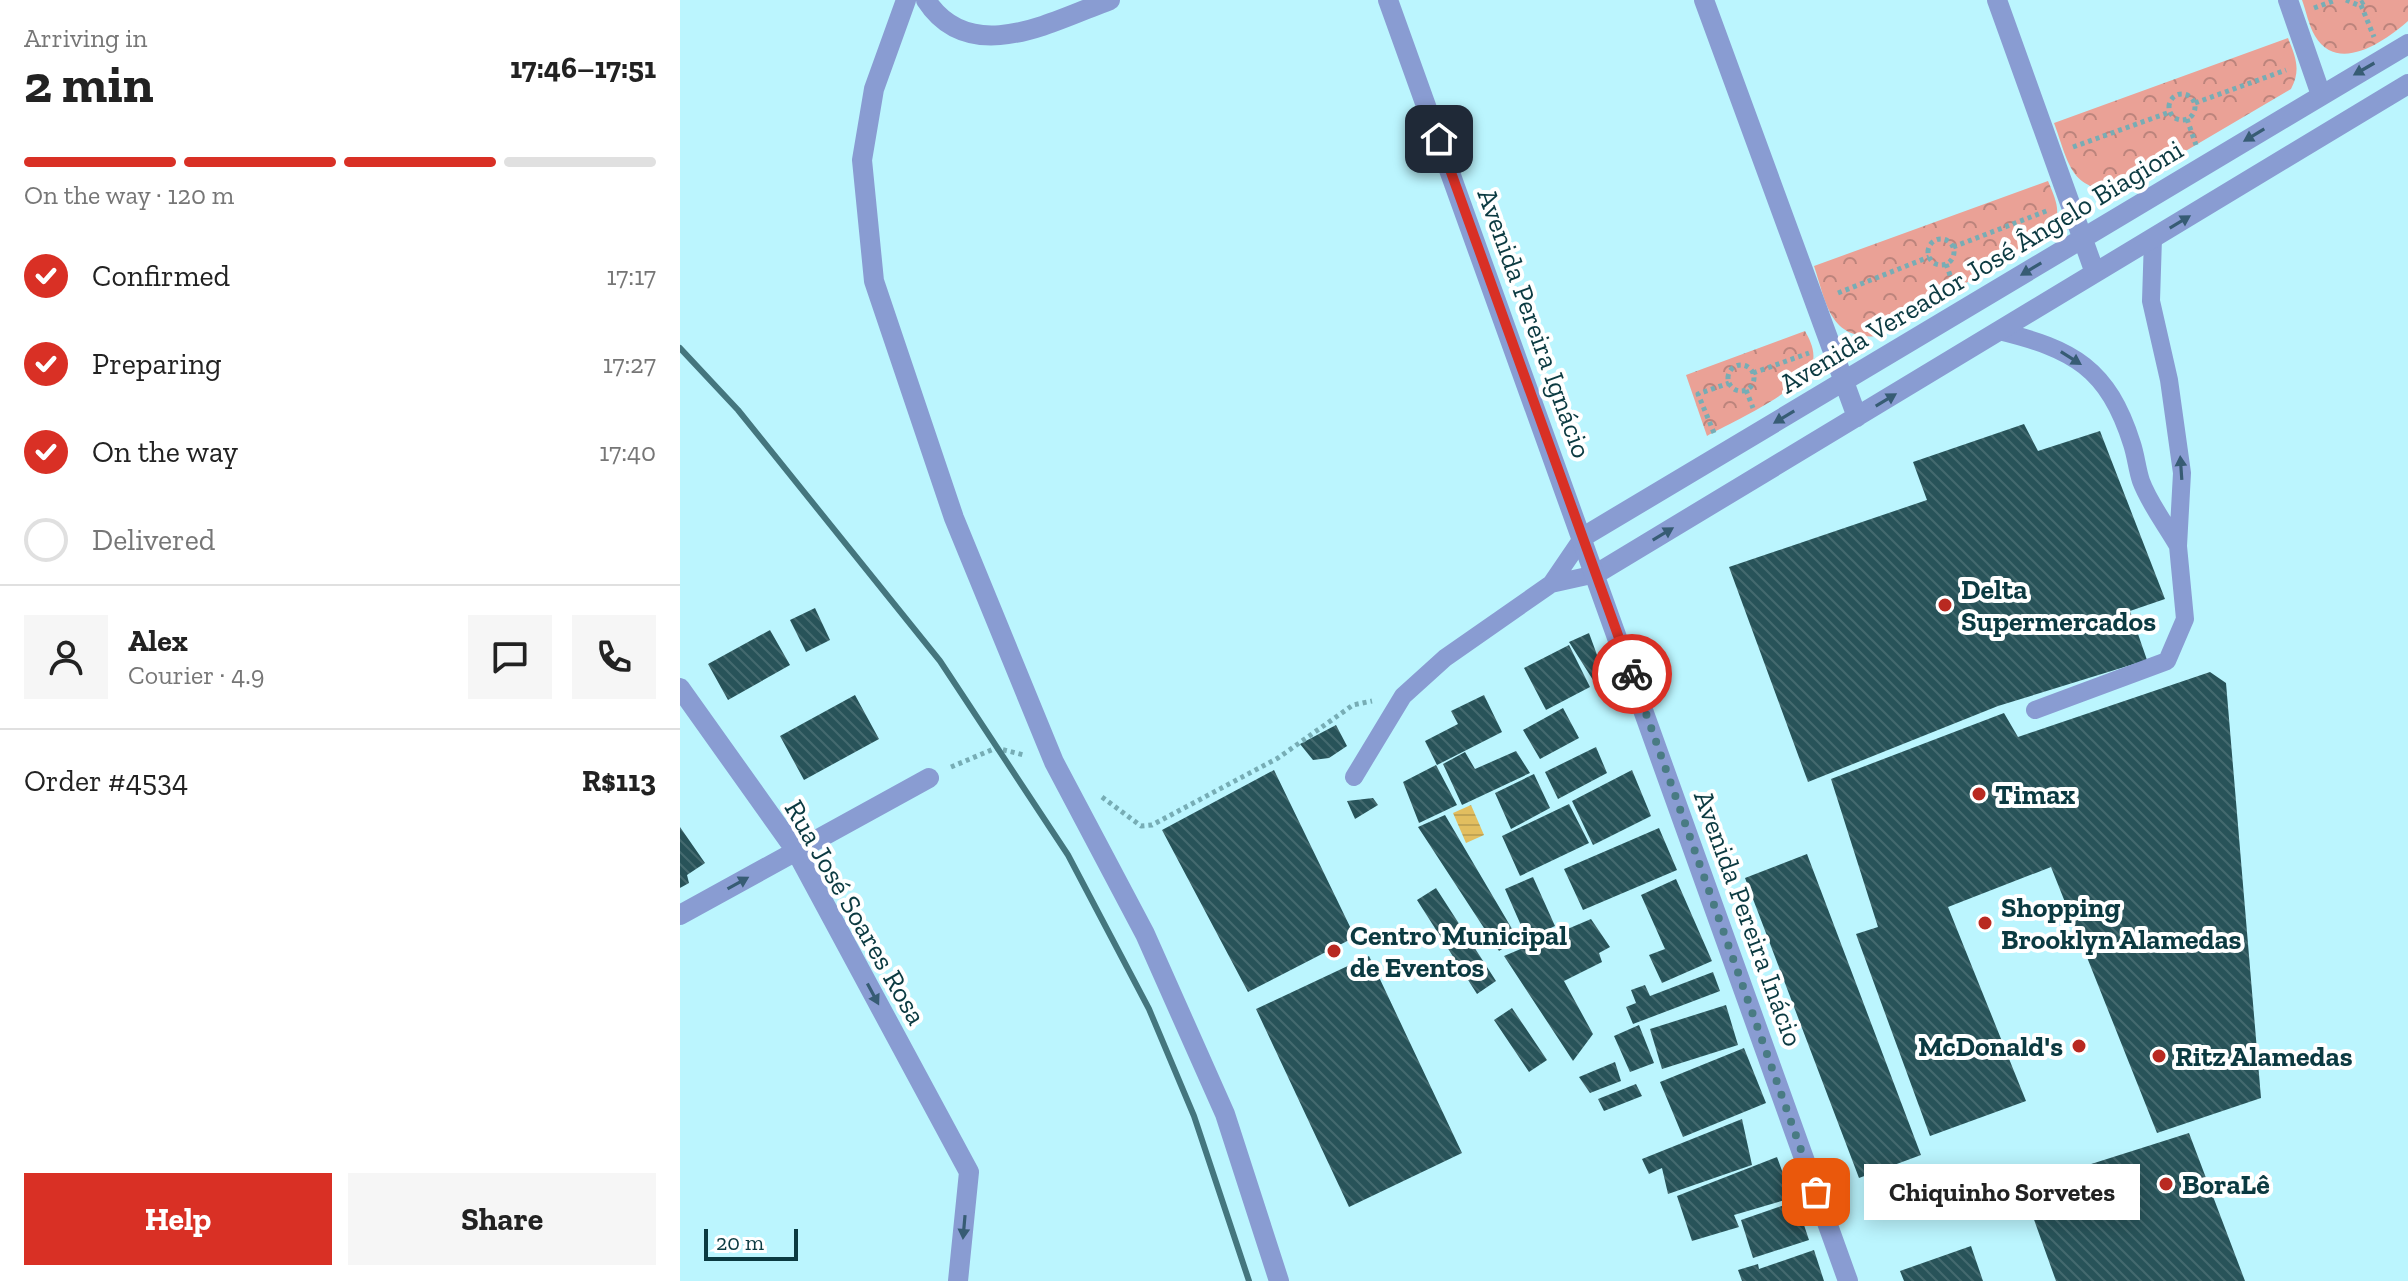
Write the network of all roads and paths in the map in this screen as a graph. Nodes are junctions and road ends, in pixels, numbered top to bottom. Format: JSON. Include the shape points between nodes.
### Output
{"nodes":[{"id":1,"x":906,"y":0,"type":"edge"},
{"id":2,"x":926,"y":0,"type":"edge"},
{"id":3,"x":1110,"y":0,"type":"edge"},
{"id":4,"x":1388,"y":0,"type":"edge"},
{"id":5,"x":1704,"y":0,"type":"edge"},
{"id":6,"x":1997,"y":0,"type":"edge"},
{"id":7,"x":2288,"y":0,"type":"edge"},
{"id":8,"x":2346,"y":0,"type":"edge"},
{"id":9,"x":2364,"y":2,"type":"edge"},
{"id":10,"x":2408,"y":44,"type":"edge"},
{"id":11,"x":2382,"y":59,"type":"junction"},
{"id":12,"x":2309,"y":61,"type":"junction"},
{"id":13,"x":2408,"y":84,"type":"edge"},
{"id":14,"x":2321,"y":95,"type":"junction"},
{"id":15,"x":2195,"y":103,"type":"junction"},
{"id":16,"x":2170,"y":112,"type":"junction"},
{"id":17,"x":2053,"y":154,"type":"junction"},
{"id":18,"x":2070,"y":202,"type":"junction"},
{"id":19,"x":2082,"y":238,"type":"junction"},
{"id":20,"x":2153,"y":238,"type":"junction"},
{"id":21,"x":1953,"y":247,"type":"junction"},
{"id":22,"x":1929,"y":257,"type":"junction"},
{"id":23,"x":2095,"y":273,"type":"junction"},
{"id":24,"x":1814,"y":302,"type":"junction"},
{"id":25,"x":1999,"y":331,"type":"junction"},
{"id":26,"x":1830,"y":345,"type":"junction"},
{"id":27,"x":1753,"y":373,"type":"junction"},
{"id":28,"x":1844,"y":381,"type":"junction"},
{"id":29,"x":1729,"y":383,"type":"junction"},
{"id":30,"x":1857,"y":417,"type":"junction"},
{"id":31,"x":1722,"y":454,"type":"junction"},
{"id":32,"x":1583,"y":537,"type":"junction"},
{"id":33,"x":2178,"y":546,"type":"junction"},
{"id":34,"x":1596,"y":574,"type":"junction"},
{"id":35,"x":1551,"y":584,"type":"junction"},
{"id":36,"x":680,"y":688,"type":"edge"},
{"id":37,"x":1403,"y":696,"type":"junction"},
{"id":38,"x":2035,"y":710,"type":"dead end"},
{"id":39,"x":1054,"y":762,"type":"junction"},
{"id":40,"x":1354,"y":777,"type":"dead end"},
{"id":41,"x":929,"y":778,"type":"joint"},
{"id":42,"x":1093,"y":790,"type":"dead end"},
{"id":43,"x":796,"y":851,"type":"junction"},
{"id":44,"x":680,"y":915,"type":"edge"},
{"id":45,"x":958,"y":1281,"type":"edge"},
{"id":46,"x":1279,"y":1281,"type":"edge"},
{"id":47,"x":1848,"y":1281,"type":"edge"}],
"edges":[{"from":1,"to":39,"type":"street","via":[[874,89],[862,160],[874,281],[954,518]]},
{"from":2,"to":3,"type":"street","via":[[950,24],[994,38]]},
{"from":4,"to":32,"type":"street","name":"Avenida Pereira Ignácio"},
{"from":5,"to":24,"type":"street"},
{"from":6,"to":17,"type":"street"},
{"from":7,"to":12,"type":"street"},
{"from":8,"to":9,"type":"path"},
{"from":9,"to":11,"type":"path"},
{"from":10,"to":11,"type":"street","name":"Avenida Vereador José Ângelo Biagioni"},
{"from":11,"to":14,"type":"street","name":"Avenida Vereador José Ângelo Biagioni","one_way":true},
{"from":12,"to":14,"type":"street"},
{"from":12,"to":15,"type":"path"},
{"from":20,"to":13,"type":"street","one_way":true},
{"from":14,"to":19,"type":"street","name":"Avenida Vereador José Ângelo Biagioni","one_way":true},
{"from":15,"to":16,"type":"path","via":[[2187,119]]},
{"from":15,"to":16,"type":"path","via":[[2180,94],[2172,99]]},
{"from":16,"to":17,"type":"path"},
{"from":17,"to":18,"type":"street"},
{"from":18,"to":19,"type":"street"},
{"from":18,"to":21,"type":"path"},
{"from":19,"to":23,"type":"street"},
{"from":19,"to":28,"type":"street","name":"Avenida Vereador José Ângelo Biagioni","one_way":true},
{"from":20,"to":23,"type":"street"},
{"from":33,"to":20,"type":"lane","one_way":true,"via":[[2182,473],[2151,301]]},
{"from":21,"to":22,"type":"path","via":[[1936,240]]},
{"from":21,"to":22,"type":"path","via":[[1946,264],[1937,265]]},
{"from":22,"to":24,"type":"path"},
{"from":23,"to":25,"type":"street"},
{"from":24,"to":26,"type":"street"},
{"from":30,"to":25,"type":"street","one_way":true},
{"from":25,"to":33,"type":"lane","one_way":true,"via":[[2048,343],[2094,372],[2110,392],[2142,482]]},
{"from":26,"to":27,"type":"path"},
{"from":26,"to":28,"type":"street"},
{"from":27,"to":29,"type":"path","via":[[1746,390]]},
{"from":27,"to":29,"type":"path","via":[[1739,365],[1729,373]]},
{"from":28,"to":30,"type":"street"},
{"from":28,"to":31,"type":"street","name":"Avenida Vereador José Ângelo Biagioni","one_way":true},
{"from":29,"to":31,"type":"path","via":[[1698,394]]},
{"from":34,"to":30,"type":"street","one_way":true},
{"from":31,"to":32,"type":"street","name":"Avenida Vereador José Ângelo Biagioni"},
{"from":32,"to":34,"type":"street","name":"Avenida Pereira Ignácio"},
{"from":32,"to":35,"type":"lane"},
{"from":33,"to":38,"type":"lane","via":[[2185,619],[2167,661]]},
{"from":34,"to":35,"type":"lane"},
{"from":34,"to":47,"type":"street","name":"Avenida Pereira Inácio"},
{"from":35,"to":37,"type":"lane","via":[[1445,658]]},
{"from":36,"to":43,"type":"street","name":"Rua José Soares Rosa"},
{"from":37,"to":40,"type":"lane"},
{"from":37,"to":42,"type":"path","via":[[1353,705],[1278,758],[1152,825],[1141,826]]},
{"from":39,"to":41,"type":"path","via":[[996,748]]},
{"from":39,"to":46,"type":"street","via":[[1145,934],[1225,1114]]},
{"from":41,"to":43,"type":"street"},
{"from":44,"to":43,"type":"street","one_way":true},
{"from":43,"to":45,"type":"street","name":"Rua José Soares Rosa","one_way":true,"via":[[969,1172]]}]}
